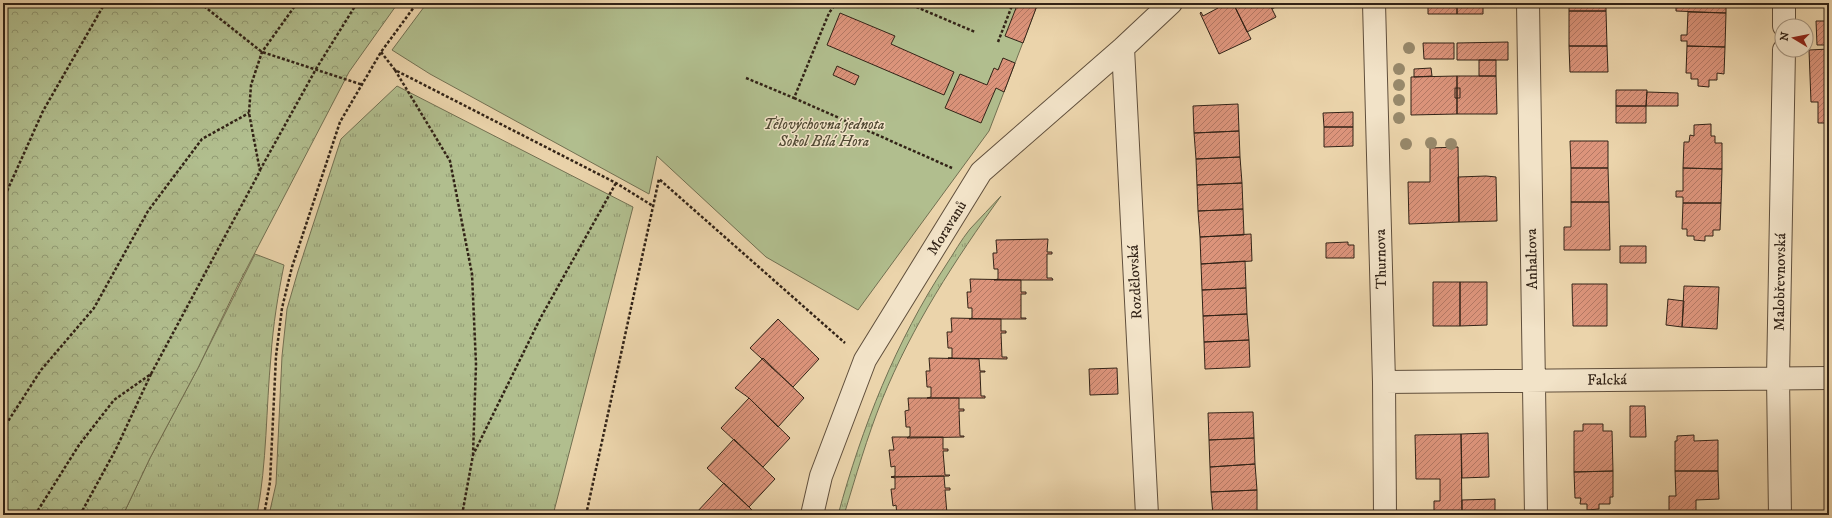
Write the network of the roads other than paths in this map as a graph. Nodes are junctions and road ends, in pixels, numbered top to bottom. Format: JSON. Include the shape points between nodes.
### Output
{"nodes":[{"id":1,"x":1171,"y":3,"type":"edge"},
{"id":2,"x":1374,"y":3,"type":"edge"},
{"id":3,"x":1528,"y":3,"type":"edge"},
{"id":4,"x":1784,"y":3,"type":"edge"},
{"id":5,"x":1784,"y":18,"type":"edge"},
{"id":6,"x":1123,"y":48,"type":"junction"},
{"id":7,"x":1784,"y":58,"type":"edge"},
{"id":8,"x":1778,"y":378,"type":"junction"},
{"id":9,"x":1829,"y":378,"type":"edge"},
{"id":10,"x":1534,"y":380,"type":"junction"},
{"id":11,"x":1384,"y":382,"type":"junction"},
{"id":12,"x":812,"y":515,"type":"edge"},
{"id":13,"x":1147,"y":515,"type":"edge"},
{"id":14,"x":1385,"y":515,"type":"edge"},
{"id":15,"x":1536,"y":515,"type":"edge"},
{"id":16,"x":1780,"y":515,"type":"edge"}],
"edges":[{"from":1,"to":6,"type":"street","name":"Moravanů"},
{"from":2,"to":11,"type":"street","name":"Thurnova"},
{"from":3,"to":10,"type":"street","name":"Anhaltova"},
{"from":4,"to":5,"type":"street"},
{"from":6,"to":12,"type":"street","name":"Moravanů","via":[[981,172],[865,360],[821,476]]},
{"from":6,"to":13,"type":"street","name":"Rozdělovská"},
{"from":7,"to":8,"type":"street","name":"Malobřevnovská"},
{"from":8,"to":9,"type":"street","name":"Falcká"},
{"from":8,"to":10,"type":"street","name":"Falcká"},
{"from":8,"to":16,"type":"street","name":"Malobřevnovská"},
{"from":10,"to":11,"type":"street","name":"Falcká"},
{"from":10,"to":15,"type":"street","name":"Anhaltova"},
{"from":11,"to":14,"type":"street","name":"Thurnova"}]}
